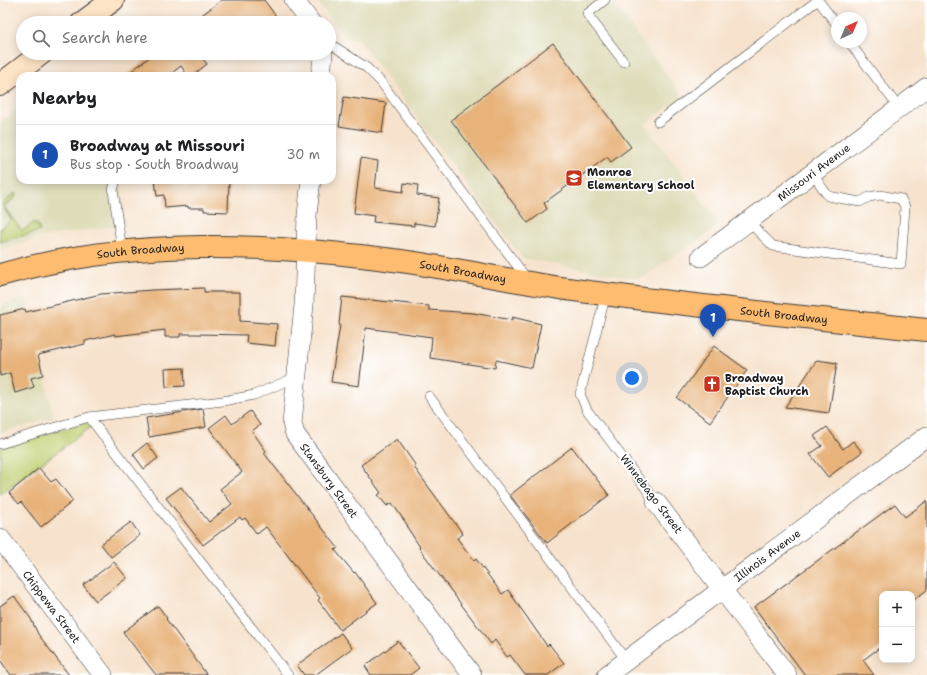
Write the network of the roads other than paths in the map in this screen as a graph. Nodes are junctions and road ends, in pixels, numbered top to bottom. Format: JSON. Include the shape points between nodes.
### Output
{"nodes":[{"id":1,"x":113,"y":0,"type":"edge"},
{"id":2,"x":294,"y":0,"type":"edge"},
{"id":3,"x":605,"y":0,"type":"edge"},
{"id":4,"x":818,"y":0,"type":"edge"},
{"id":5,"x":91,"y":16,"type":"edge"},
{"id":6,"x":307,"y":16,"type":"edge"},
{"id":7,"x":831,"y":17,"type":"edge"},
{"id":8,"x":336,"y":47,"type":"edge"},
{"id":9,"x":853,"y":48,"type":"edge"},
{"id":10,"x":33,"y":60,"type":"edge"},
{"id":11,"x":322,"y":60,"type":"edge"},
{"id":12,"x":624,"y":62,"type":"dead end"},
{"id":13,"x":17,"y":72,"type":"edge"},
{"id":14,"x":321,"y":72,"type":"edge"},
{"id":15,"x":16,"y":73,"type":"edge"},
{"id":16,"x":0,"y":85,"type":"edge"},
{"id":17,"x":927,"y":87,"type":"edge"},
{"id":18,"x":898,"y":108,"type":"junction"},
{"id":19,"x":658,"y":122,"type":"dead end"},
{"id":20,"x":812,"y":173,"type":"junction"},
{"id":21,"x":115,"y":184,"type":"edge"},
{"id":22,"x":311,"y":184,"type":"edge"},
{"id":23,"x":748,"y":221,"type":"junction"},
{"id":24,"x":122,"y":250,"type":"junction"},
{"id":25,"x":307,"y":251,"type":"junction"},
{"id":26,"x":701,"y":257,"type":"dead end"},
{"id":27,"x":0,"y":275,"type":"edge"},
{"id":28,"x":530,"y":283,"type":"junction"},
{"id":29,"x":606,"y":294,"type":"junction"},
{"id":30,"x":927,"y":330,"type":"edge"},
{"id":31,"x":296,"y":377,"type":"junction"},
{"id":32,"x":429,"y":396,"type":"dead end"},
{"id":33,"x":89,"y":417,"type":"junction"},
{"id":34,"x":927,"y":436,"type":"edge"},
{"id":35,"x":0,"y":444,"type":"edge"},
{"id":36,"x":656,"y":502,"type":"joint"},
{"id":37,"x":0,"y":538,"type":"edge"},
{"id":38,"x":722,"y":589,"type":"junction"},
{"id":39,"x":626,"y":660,"type":"junction"},
{"id":40,"x":103,"y":675,"type":"edge"},
{"id":41,"x":288,"y":675,"type":"edge"},
{"id":42,"x":472,"y":675,"type":"edge"},
{"id":43,"x":607,"y":675,"type":"edge"},
{"id":44,"x":787,"y":675,"type":"edge"}],
"edges":[{"from":1,"to":5,"type":"main road"},
{"from":2,"to":6,"type":"street"},
{"from":3,"to":12,"type":"lane","via":[[587,14]]},
{"from":4,"to":7,"type":"lane"},
{"from":4,"to":19,"type":"lane"},
{"from":8,"to":28,"type":"lane","via":[[368,68],[381,82]]},
{"from":9,"to":18,"type":"lane"},
{"from":10,"to":13,"type":"main road"},
{"from":11,"to":14,"type":"street"},
{"from":15,"to":16,"type":"main road"},
{"from":17,"to":18,"type":"street","name":"Missouri Avenue"},
{"from":18,"to":20,"type":"street","name":"Missouri Avenue"},
{"from":20,"to":23,"type":"street","name":"Missouri Avenue"},
{"from":20,"to":23,"type":"lane","via":[[828,196],[860,202],[880,195],[901,199],[905,207],[901,264],[773,246]]},
{"from":21,"to":24,"type":"lane","via":[[113,190]]},
{"from":22,"to":25,"type":"street"},
{"from":23,"to":26,"type":"street","name":"Missouri Avenue"},
{"from":24,"to":25,"type":"main road","name":"South Broadway","via":[[241,246]]},
{"from":24,"to":27,"type":"main road","name":"South Broadway","via":[[48,262]]},
{"from":25,"to":28,"type":"main road","name":"South Broadway","via":[[403,262]]},
{"from":25,"to":31,"type":"street","name":"Stansbury Street"},
{"from":28,"to":29,"type":"main road","name":"South Broadway"},
{"from":29,"to":30,"type":"main road","name":"South Broadway"},
{"from":29,"to":36,"type":"lane","name":"Winnebago Street","via":[[580,394],[587,410]]},
{"from":31,"to":33,"type":"lane","via":[[254,395],[223,401]]},
{"from":31,"to":42,"type":"street","name":"Stansbury Street","via":[[292,423],[295,434]]},
{"from":32,"to":39,"type":"lane"},
{"from":33,"to":35,"type":"lane"},
{"from":33,"to":41,"type":"lane"},
{"from":34,"to":38,"type":"street","name":"Illinois Avenue"},
{"from":36,"to":38,"type":"street","name":"Winnebago Street"},
{"from":37,"to":40,"type":"street","name":"Chippewa Street"},
{"from":38,"to":39,"type":"street","name":"Illinois Avenue"},
{"from":38,"to":44,"type":"street","name":"Winnebago Street"},
{"from":39,"to":43,"type":"street","name":"Illinois Avenue"}]}
